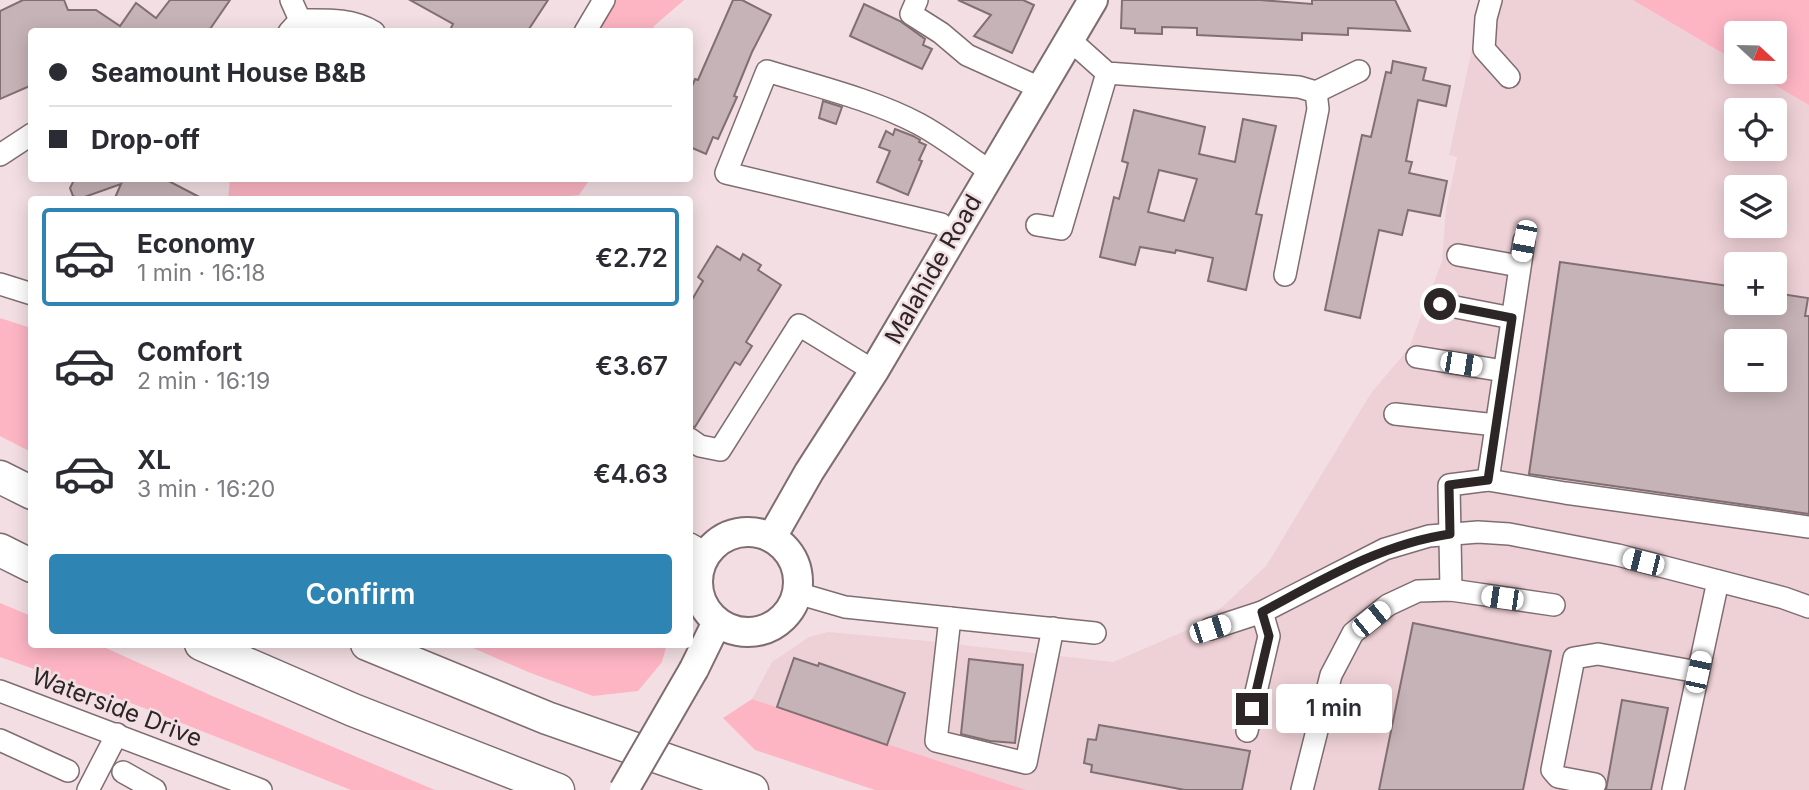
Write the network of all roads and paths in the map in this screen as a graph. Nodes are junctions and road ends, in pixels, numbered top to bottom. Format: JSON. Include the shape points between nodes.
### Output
{"nodes":[{"id":1,"x":604,"y":0,"type":"edge"},
{"id":2,"x":917,"y":0,"type":"edge"},
{"id":3,"x":1093,"y":0,"type":"edge"},
{"id":4,"x":1491,"y":0,"type":"edge"},
{"id":5,"x":293,"y":17,"type":"edge"},
{"id":6,"x":363,"y":28,"type":"edge"},
{"id":7,"x":587,"y":28,"type":"edge"},
{"id":8,"x":1069,"y":39,"type":"junction"},
{"id":9,"x":1359,"y":71,"type":"dead end"},
{"id":10,"x":1107,"y":73,"type":"junction"},
{"id":11,"x":1509,"y":77,"type":"dead end"},
{"id":12,"x":1040,"y":88,"type":"junction"},
{"id":13,"x":1315,"y":92,"type":"junction"},
{"id":14,"x":28,"y":137,"type":"edge"},
{"id":15,"x":0,"y":155,"type":"edge"},
{"id":16,"x":991,"y":172,"type":"junction"},
{"id":17,"x":1037,"y":225,"type":"dead end"},
{"id":18,"x":954,"y":235,"type":"junction"},
{"id":19,"x":1524,"y":241,"type":"dead end"},
{"id":20,"x":1458,"y":255,"type":"dead end"},
{"id":21,"x":1519,"y":266,"type":"junction"},
{"id":22,"x":1285,"y":275,"type":"dead end"},
{"id":23,"x":0,"y":284,"type":"edge"},
{"id":24,"x":28,"y":293,"type":"edge"},
{"id":25,"x":1440,"y":304,"type":"dead end"},
{"id":26,"x":1512,"y":318,"type":"junction"},
{"id":27,"x":1417,"y":357,"type":"dead end"},
{"id":28,"x":874,"y":371,"type":"junction"},
{"id":29,"x":1504,"y":371,"type":"junction"},
{"id":30,"x":1395,"y":414,"type":"dead end"},
{"id":31,"x":1496,"y":425,"type":"junction"},
{"id":32,"x":693,"y":441,"type":"edge"},
{"id":33,"x":0,"y":477,"type":"edge"},
{"id":34,"x":1488,"y":480,"type":"junction"},
{"id":35,"x":28,"y":491,"type":"edge"},
{"id":36,"x":1809,"y":527,"type":"edge"},
{"id":37,"x":1450,"y":534,"type":"junction"},
{"id":38,"x":772,"y":537,"type":"junction"},
{"id":39,"x":698,"y":549,"type":"edge"},
{"id":40,"x":0,"y":550,"type":"edge"},
{"id":41,"x":28,"y":564,"type":"edge"},
{"id":42,"x":1718,"y":581,"type":"junction"},
{"id":43,"x":1451,"y":590,"type":"junction"},
{"id":44,"x":797,"y":593,"type":"junction"},
{"id":45,"x":1554,"y":605,"type":"dead end"},
{"id":46,"x":1809,"y":607,"type":"edge"},
{"id":47,"x":1262,"y":612,"type":"junction"},
{"id":48,"x":950,"y":618,"type":"junction"},
{"id":49,"x":717,"y":622,"type":"junction"},
{"id":50,"x":1054,"y":628,"type":"junction"},
{"id":51,"x":1210,"y":629,"type":"dead end"},
{"id":52,"x":1095,"y":633,"type":"dead end"},
{"id":53,"x":210,"y":648,"type":"edge"},
{"id":54,"x":377,"y":648,"type":"edge"},
{"id":55,"x":1698,"y":672,"type":"junction"},
{"id":56,"x":0,"y":691,"type":"edge"},
{"id":57,"x":1247,"y":731,"type":"dead end"},
{"id":58,"x":117,"y":734,"type":"junction"},
{"id":59,"x":0,"y":740,"type":"edge"},
{"id":60,"x":68,"y":771,"type":"dead end"},
{"id":61,"x":122,"y":772,"type":"dead end"},
{"id":62,"x":211,"y":781,"type":"edge"},
{"id":63,"x":1595,"y":784,"type":"dead end"},
{"id":64,"x":88,"y":790,"type":"edge"},
{"id":65,"x":155,"y":790,"type":"edge"},
{"id":66,"x":261,"y":790,"type":"edge"},
{"id":67,"x":558,"y":790,"type":"edge"},
{"id":68,"x":624,"y":790,"type":"edge"},
{"id":69,"x":752,"y":790,"type":"edge"},
{"id":70,"x":1302,"y":790,"type":"edge"},
{"id":71,"x":1673,"y":790,"type":"edge"}],
"edges":[{"from":1,"to":7,"type":"street"},
{"from":2,"to":12,"type":"street","via":[[911,14],[967,55]]},
{"from":3,"to":8,"type":"main road","name":"Malahide Road"},
{"from":4,"to":11,"type":"street","via":[[1484,49]]},
{"from":5,"to":6,"type":"street","via":[[340,20]]},
{"from":8,"to":10,"type":"street"},
{"from":8,"to":12,"type":"main road","name":"Malahide Road"},
{"from":9,"to":13,"type":"street"},
{"from":10,"to":13,"type":"street","via":[[1299,87]]},
{"from":10,"to":17,"type":"street","via":[[1061,229]]},
{"from":12,"to":16,"type":"main road","name":"Malahide Road"},
{"from":13,"to":22,"type":"street","via":[[1318,109]]},
{"from":14,"to":15,"type":"street"},
{"from":16,"to":18,"type":"main road","name":"Malahide Road"},
{"from":16,"to":18,"type":"street","via":[[918,123],[767,71],[726,173],[942,223]]},
{"from":18,"to":28,"type":"main road","name":"Malahide Road"},
{"from":19,"to":21,"type":"street"},
{"from":20,"to":21,"type":"street"},
{"from":21,"to":26,"type":"street"},
{"from":23,"to":24,"type":"street"},
{"from":25,"to":26,"type":"street"},
{"from":26,"to":29,"type":"street"},
{"from":27,"to":29,"type":"street"},
{"from":28,"to":32,"type":"street","via":[[799,325],[720,450]]},
{"from":28,"to":38,"type":"main road","name":"Malahide Road"},
{"from":29,"to":31,"type":"street"},
{"from":30,"to":31,"type":"street"},
{"from":31,"to":34,"type":"street"},
{"from":33,"to":35,"type":"highway"},
{"from":34,"to":36,"type":"street"},
{"from":34,"to":37,"type":"street","via":[[1449,485]]},
{"from":37,"to":42,"type":"street","via":[[1509,534]]},
{"from":37,"to":43,"type":"street"},
{"from":37,"to":47,"type":"street","via":[[1385,550]]},
{"from":38,"to":39,"type":"main road","via":[[743,531]]},
{"from":38,"to":44,"type":"main road","via":[[793,561]]},
{"from":39,"to":49,"type":"main road","via":[[700,597]]},
{"from":40,"to":41,"type":"highway"},
{"from":42,"to":46,"type":"street"},
{"from":42,"to":55,"type":"street"},
{"from":43,"to":45,"type":"street"},
{"from":43,"to":70,"type":"street","via":[[1418,591],[1388,605],[1353,633],[1331,675]]},
{"from":44,"to":48,"type":"street","via":[[845,607]]},
{"from":44,"to":49,"type":"main road","via":[[783,617],[765,628],[743,632]]},
{"from":47,"to":51,"type":"street"},
{"from":47,"to":57,"type":"street","via":[[1269,636]]},
{"from":48,"to":50,"type":"street"},
{"from":48,"to":50,"type":"street","via":[[936,741],[1026,763]]},
{"from":49,"to":68,"type":"main road","bridge":true},
{"from":50,"to":52,"type":"street"},
{"from":53,"to":67,"type":"highway"},
{"from":54,"to":69,"type":"highway","via":[[547,718]]},
{"from":55,"to":63,"type":"street","via":[[1598,654],[1574,658],[1552,770],[1558,777]]},
{"from":55,"to":71,"type":"street"},
{"from":56,"to":58,"type":"street","name":"Waterside Drive"},
{"from":58,"to":62,"type":"street","name":"Waterside Drive"},
{"from":58,"to":64,"type":"street"},
{"from":59,"to":60,"type":"street"},
{"from":61,"to":65,"type":"street"},
{"from":62,"to":66,"type":"street","name":"Waterside Drive"}]}
